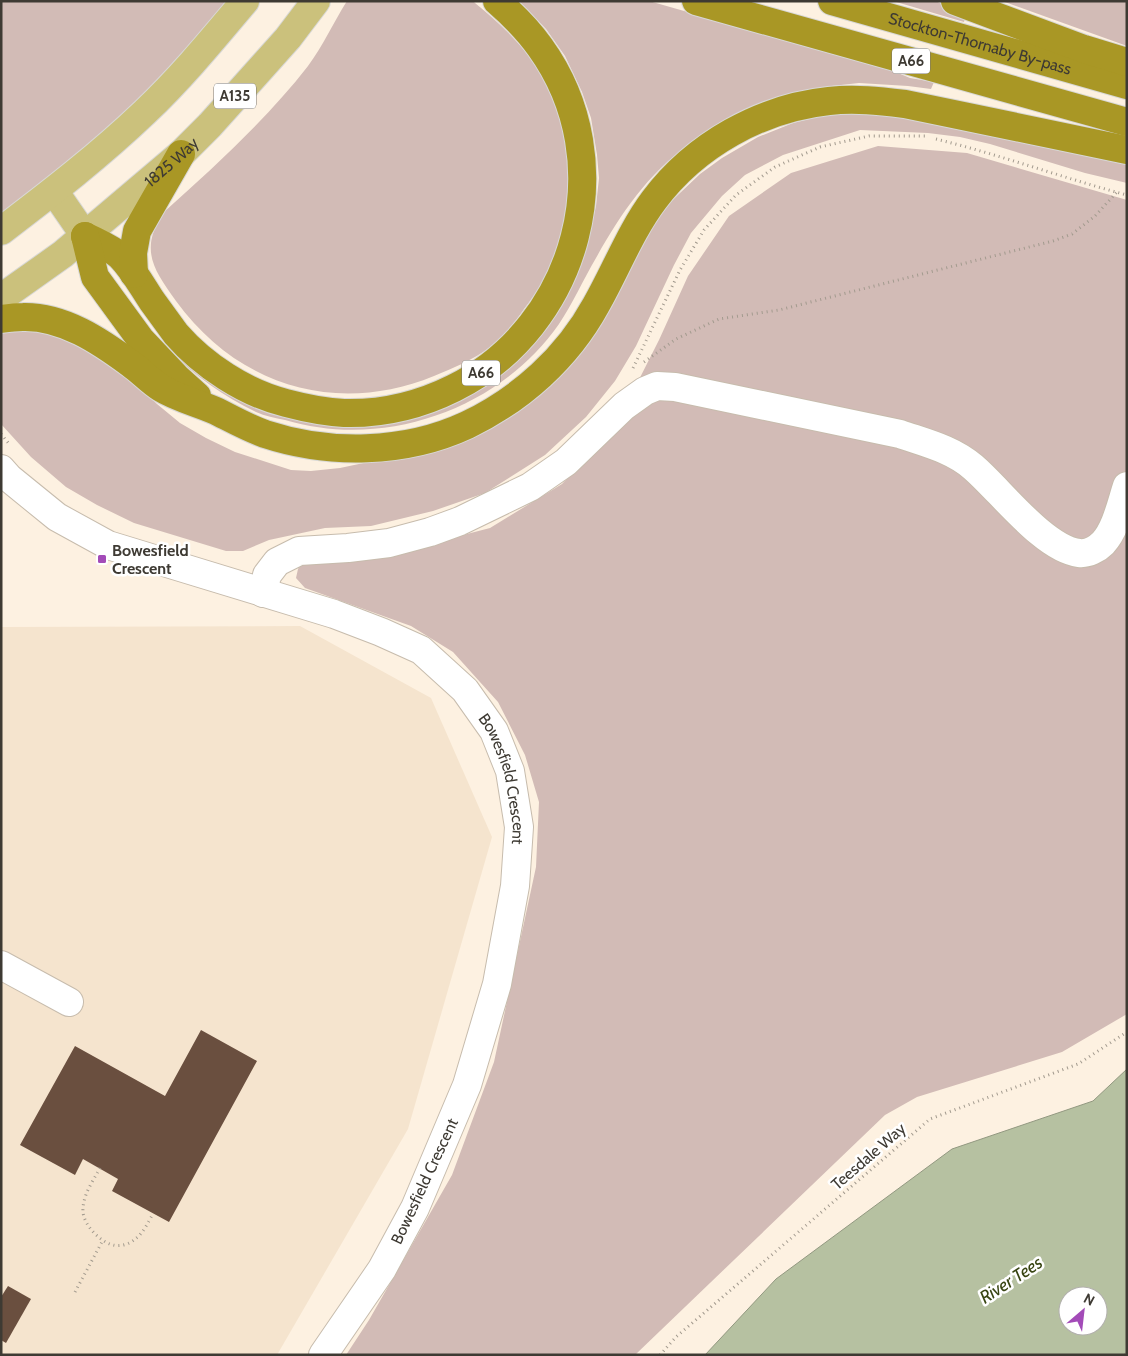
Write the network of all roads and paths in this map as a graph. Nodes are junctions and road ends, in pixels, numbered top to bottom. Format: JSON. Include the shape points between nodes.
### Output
{"nodes":[{"id":1,"x":245,"y":1,"type":"edge"},
{"id":2,"x":316,"y":1,"type":"edge"},
{"id":3,"x":497,"y":1,"type":"edge"},
{"id":4,"x":696,"y":1,"type":"edge"},
{"id":5,"x":832,"y":1,"type":"edge"},
{"id":6,"x":954,"y":1,"type":"edge"},
{"id":7,"x":1127,"y":62,"type":"edge"},
{"id":8,"x":1127,"y":85,"type":"edge"},
{"id":9,"x":1127,"y":122,"type":"edge"},
{"id":10,"x":1127,"y":150,"type":"edge"},
{"id":11,"x":181,"y":154,"type":"junction"},
{"id":12,"x":54,"y":191,"type":"junction"},
{"id":13,"x":1117,"y":192,"type":"dead end"},
{"id":14,"x":1,"y":231,"type":"edge"},
{"id":15,"x":85,"y":236,"type":"junction"},
{"id":16,"x":134,"y":274,"type":"junction"},
{"id":17,"x":1,"y":298,"type":"edge"},
{"id":18,"x":1,"y":319,"type":"edge"},
{"id":19,"x":630,"y":372,"type":"dead end"},
{"id":20,"x":214,"y":410,"type":"junction"},
{"id":21,"x":4,"y":478,"type":"edge"},
{"id":22,"x":1127,"y":486,"type":"edge"},
{"id":23,"x":262,"y":592,"type":"junction"},
{"id":24,"x":1,"y":965,"type":"edge"},
{"id":25,"x":69,"y":1002,"type":"dead end"},
{"id":26,"x":1127,"y":1032,"type":"edge"},
{"id":27,"x":100,"y":1168,"type":"dead end"},
{"id":28,"x":153,"y":1214,"type":"dead end"},
{"id":29,"x":103,"y":1240,"type":"junction"},
{"id":30,"x":75,"y":1292,"type":"dead end"},
{"id":31,"x":323,"y":1355,"type":"edge"},
{"id":32,"x":660,"y":1355,"type":"edge"}],
"edges":[{"from":1,"to":12,"type":"main road","via":[[146,111]]},
{"from":2,"to":11,"type":"main road","name":"1825 Way","number":"A135","via":[[288,38]]},
{"from":3,"to":16,"type":"highway","number":"A66","via":[[541,48],[570,106],[578,136],[582,200],[568,262],[555,291],[518,342],[494,364],[439,396],[409,406],[345,413],[282,403],[225,376],[199,356],[177,334]]},
{"from":4,"to":9,"type":"highway","number":"A66"},
{"from":5,"to":8,"type":"highway","name":"Stockton-Thornaby By-pass","number":"A66"},
{"from":6,"to":7,"type":"highway","via":[[1084,50]]},
{"from":10,"to":20,"type":"highway","via":[[905,104],[848,100],[791,108],[729,133],[698,154],[676,175],[654,200],[633,233],[596,306],[575,339],[545,373],[508,402],[465,426],[423,440],[370,449],[329,448],[299,444],[262,433]]},
{"from":11,"to":15,"type":"main road","name":"1825 Way","number":"A135"},
{"from":11,"to":16,"type":"highway","number":"A135","via":[[137,231]]},
{"from":12,"to":14,"type":"main road"},
{"from":12,"to":15,"type":"main road"},
{"from":13,"to":19,"type":"path","via":[[1095,216],[1072,234],[779,310],[719,319],[676,339]]},
{"from":15,"to":16,"type":"highway","number":"A66","via":[[120,256]]},
{"from":15,"to":17,"type":"main road","name":"1825 Way","number":"A135"},
{"from":15,"to":20,"type":"highway","via":[[100,285],[141,340]]},
{"from":18,"to":20,"type":"highway","via":[[48,320],[73,328],[125,359],[162,389]]},
{"from":21,"to":23,"type":"street","name":"Bowesfield Crescent","via":[[57,517],[108,545]]},
{"from":22,"to":23,"type":"street","via":[[1103,542],[1088,553],[1079,553],[1062,548],[1045,536],[974,467],[957,455],[900,434],[657,386],[624,406],[566,462],[530,487],[430,532],[389,543],[299,550],[277,562],[267,575]]},
{"from":23,"to":31,"type":"street","name":"Bowesfield Crescent","via":[[334,614],[422,650],[465,690],[494,731],[510,771],[520,827],[515,886],[497,984],[466,1085],[415,1208],[382,1269]]},
{"from":24,"to":25,"type":"street"},
{"from":26,"to":32,"type":"path","name":"Teesdale Way","via":[[1078,1064],[930,1119],[683,1331]]},
{"from":27,"to":29,"type":"path","via":[[85,1196],[83,1212],[86,1221]]},
{"from":28,"to":29,"type":"path","via":[[136,1239],[122,1246]]},
{"from":29,"to":30,"type":"path"}]}
